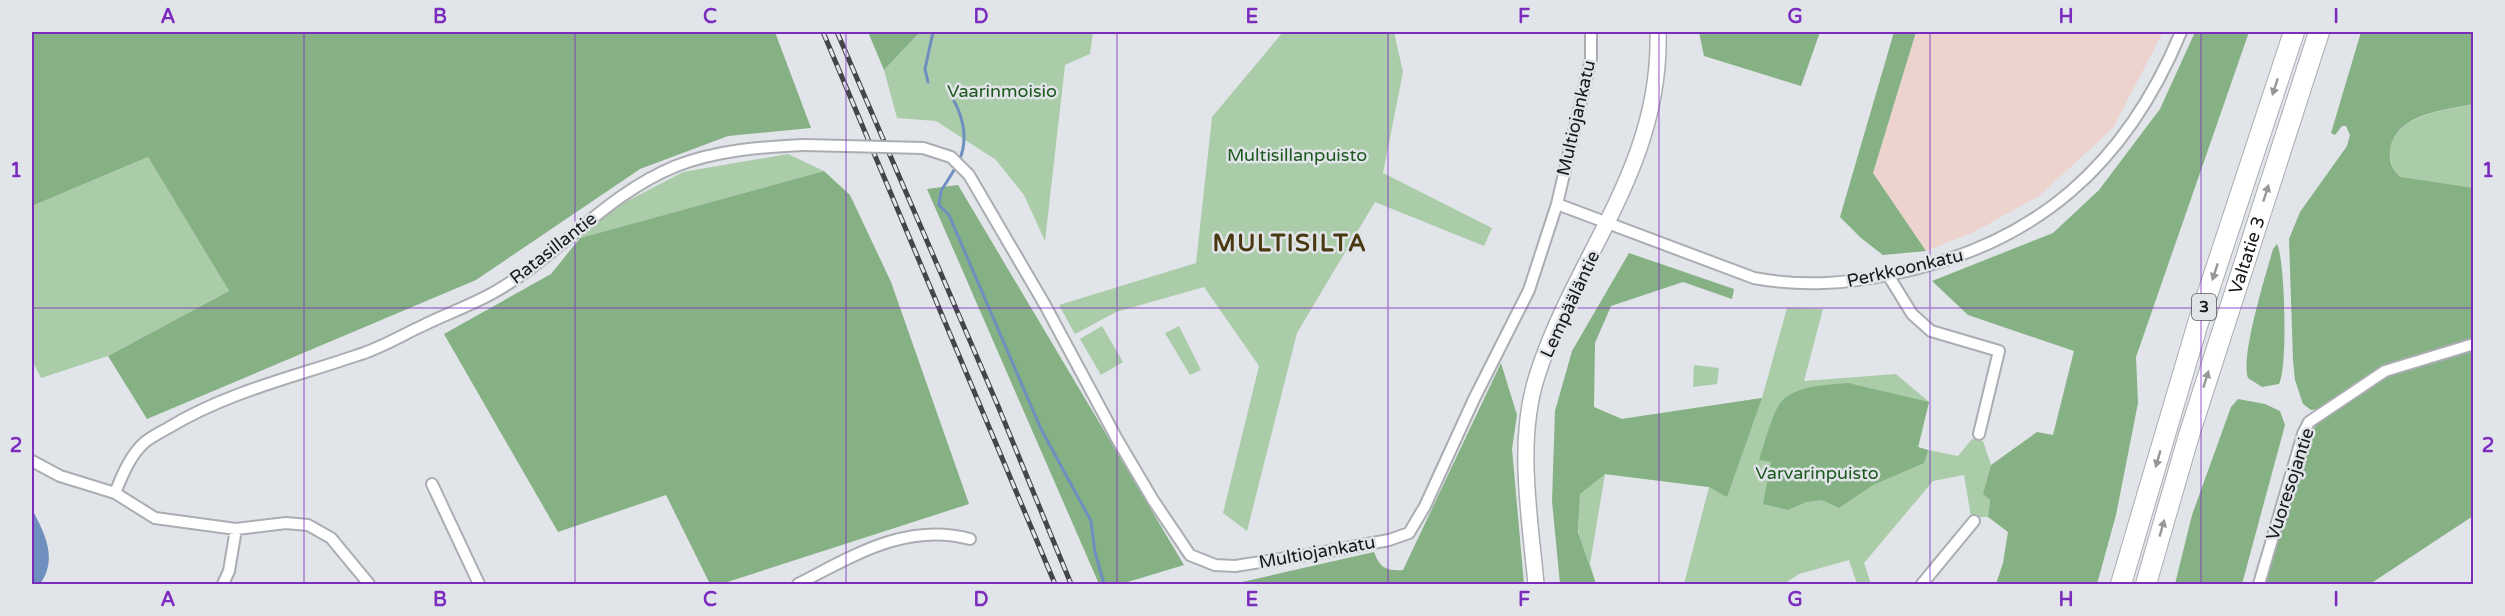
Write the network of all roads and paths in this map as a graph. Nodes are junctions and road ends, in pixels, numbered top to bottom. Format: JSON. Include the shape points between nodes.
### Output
{"nodes":[{"id":1,"x":1591,"y":32,"type":"edge"},
{"id":2,"x":1658,"y":32,"type":"edge"},
{"id":3,"x":2181,"y":32,"type":"edge"},
{"id":4,"x":2294,"y":32,"type":"edge"},
{"id":5,"x":2319,"y":32,"type":"edge"},
{"id":6,"x":1557,"y":204,"type":"junction"},
{"id":7,"x":1607,"y":225,"type":"junction"},
{"id":8,"x":1028,"y":274,"type":"joint"},
{"id":9,"x":1888,"y":275,"type":"junction"},
{"id":10,"x":2474,"y":344,"type":"edge"},
{"id":11,"x":1979,"y":434,"type":"dead end"},
{"id":12,"x":32,"y":461,"type":"edge"},
{"id":13,"x":432,"y":484,"type":"dead end"},
{"id":14,"x":115,"y":493,"type":"junction"},
{"id":15,"x":1974,"y":521,"type":"dead end"},
{"id":16,"x":236,"y":529,"type":"junction"},
{"id":17,"x":970,"y":539,"type":"dead end"},
{"id":18,"x":223,"y":585,"type":"edge"},
{"id":19,"x":369,"y":585,"type":"edge"},
{"id":20,"x":479,"y":585,"type":"edge"},
{"id":21,"x":798,"y":585,"type":"edge"},
{"id":22,"x":1536,"y":585,"type":"edge"},
{"id":23,"x":1922,"y":585,"type":"edge"},
{"id":24,"x":2121,"y":585,"type":"edge"},
{"id":25,"x":2146,"y":585,"type":"edge"},
{"id":26,"x":2259,"y":585,"type":"edge"}],
"edges":[{"from":1,"to":6,"type":"street","name":"Multiojankatu","via":[[1591,59]]},
{"from":2,"to":7,"type":"main road","name":"Lempääläntie","via":[[1657,73],[1648,122]]},
{"from":3,"to":9,"type":"street","name":"Perkkoonkatu","via":[[2135,121],[2094,171],[2063,198],[2022,227],[1974,251]]},
{"from":4,"to":24,"type":"highway","name":"Valtatie 3","number":"3","one_way":true,"via":[[2198,323]]},
{"from":25,"to":5,"type":"highway","name":"Valtatie 3","number":"3","one_way":true,"via":[[2189,435]]},
{"from":6,"to":7,"type":"street"},
{"from":6,"to":8,"type":"street","name":"Multiojankatu","via":[[1529,290],[1409,533],[1389,540],[1235,566],[1215,565],[1190,555],[1117,439]]},
{"from":7,"to":9,"type":"street","name":"Perkkoonkatu","via":[[1778,283],[1842,284]]},
{"from":7,"to":22,"type":"main road","name":"Lempääläntie","via":[[1555,328],[1531,399],[1528,484]]},
{"from":8,"to":14,"type":"street","name":"Ratasillantie","bridge":true,"via":[[969,175],[951,158],[923,148],[805,145],[740,149],[708,156],[676,166],[615,200],[539,264],[496,291],[360,355],[293,374],[183,419],[144,442],[125,469]]},
{"from":9,"to":11,"type":"street","via":[[1912,314],[1931,331],[1999,351]]},
{"from":10,"to":26,"type":"street","name":"Vuoresojantie","via":[[2385,371],[2309,422]]},
{"from":12,"to":14,"type":"street","via":[[60,476]]},
{"from":13,"to":20,"type":"street"},
{"from":14,"to":16,"type":"street","via":[[155,518]]},
{"from":15,"to":23,"type":"street"},
{"from":16,"to":18,"type":"street"},
{"from":16,"to":19,"type":"street","via":[[286,523],[321,530],[332,538]]},
{"from":17,"to":21,"type":"street","via":[[945,532],[896,539]]}]}
